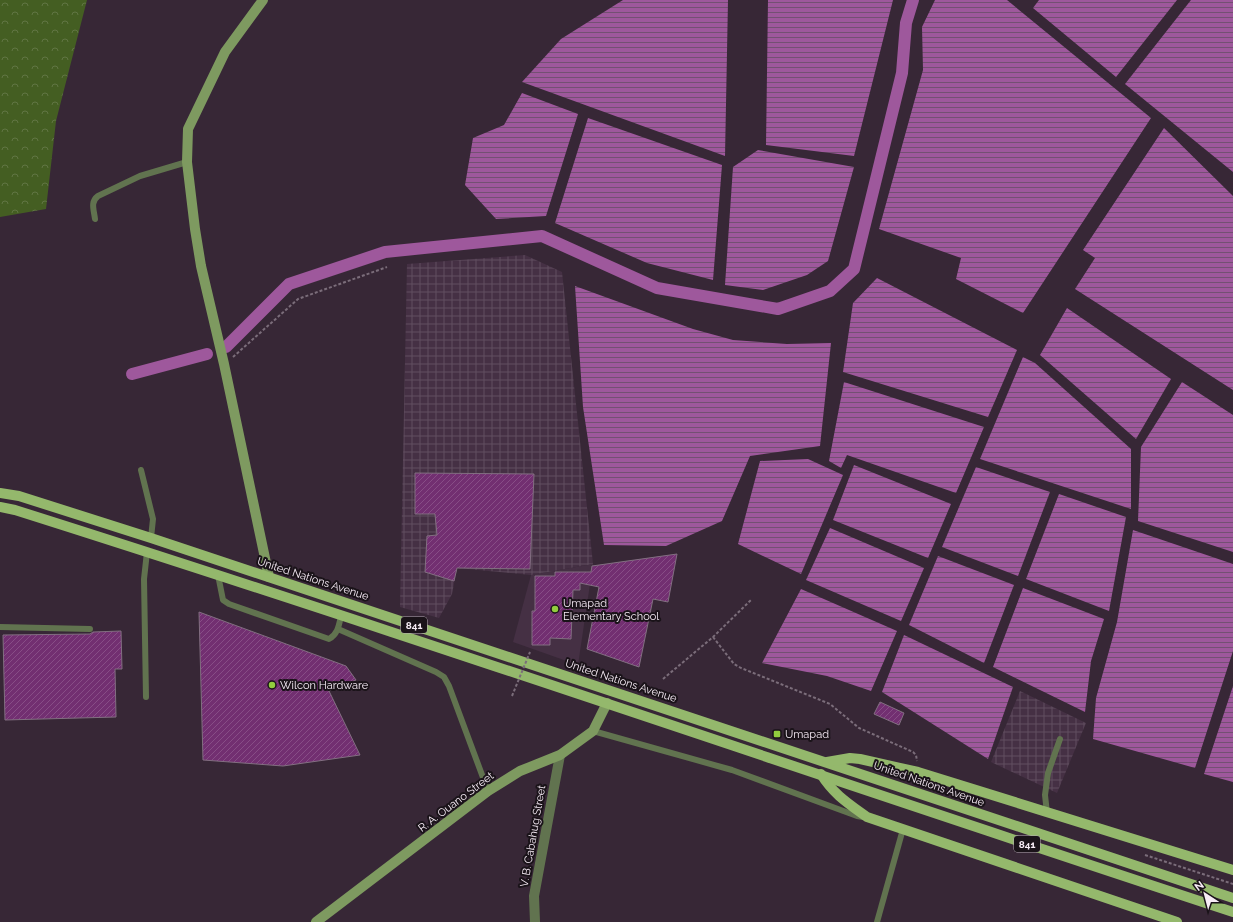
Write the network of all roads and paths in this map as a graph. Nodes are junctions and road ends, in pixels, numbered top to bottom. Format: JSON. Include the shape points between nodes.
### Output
{"nodes":[{"id":1,"x":263,"y":0,"type":"edge"},
{"id":2,"x":187,"y":162,"type":"junction"},
{"id":3,"x":95,"y":219,"type":"dead end"},
{"id":4,"x":387,"y":267,"type":"dead end"},
{"id":5,"x":224,"y":364,"type":"junction"},
{"id":6,"x":141,"y":470,"type":"dead end"},
{"id":7,"x":0,"y":493,"type":"edge"},
{"id":8,"x":0,"y":507,"type":"edge"},
{"id":9,"x":151,"y":538,"type":"junction"},
{"id":10,"x":147,"y":552,"type":"junction"},
{"id":11,"x":218,"y":575,"type":"junction"},
{"id":12,"x":269,"y":577,"type":"junction"},
{"id":13,"x":752,"y":599,"type":"dead end"},
{"id":14,"x":341,"y":616,"type":"junction"},
{"id":15,"x":0,"y":628,"type":"edge"},
{"id":16,"x":338,"y":629,"type":"junction"},
{"id":17,"x":90,"y":630,"type":"dead end"},
{"id":18,"x":713,"y":637,"type":"junction"},
{"id":19,"x":530,"y":652,"type":"dead end"},
{"id":20,"x":663,"y":679,"type":"dead end"},
{"id":21,"x":512,"y":696,"type":"dead end"},
{"id":22,"x":146,"y":697,"type":"dead end"},
{"id":23,"x":607,"y":703,"type":"junction"},
{"id":24,"x":593,"y":731,"type":"junction"},
{"id":25,"x":1060,"y":739,"type":"dead end"},
{"id":26,"x":560,"y":755,"type":"junction"},
{"id":27,"x":827,"y":762,"type":"junction"},
{"id":28,"x":918,"y":772,"type":"junction"},
{"id":29,"x":821,"y":774,"type":"junction"},
{"id":30,"x":488,"y":791,"type":"junction"},
{"id":31,"x":1047,"y":813,"type":"junction"},
{"id":32,"x":867,"y":817,"type":"junction"},
{"id":33,"x":903,"y":829,"type":"junction"},
{"id":34,"x":1233,"y":870,"type":"edge"},
{"id":35,"x":1233,"y":898,"type":"edge"},
{"id":36,"x":1233,"y":912,"type":"edge"},
{"id":37,"x":316,"y":922,"type":"edge"},
{"id":38,"x":535,"y":922,"type":"edge"},
{"id":39,"x":877,"y":922,"type":"edge"},
{"id":40,"x":1177,"y":922,"type":"edge"}],
"edges":[{"from":1,"to":2,"type":"street","via":[[225,52],[188,129]]},
{"from":2,"to":3,"type":"lane","via":[[140,176],[98,196],[92,202]]},
{"from":2,"to":5,"type":"street","via":[[194,229]]},
{"from":4,"to":5,"type":"path","via":[[298,299]]},
{"from":5,"to":12,"type":"street"},
{"from":6,"to":9,"type":"lane","via":[[153,519]]},
{"from":7,"to":9,"type":"main road","name":"United Nations Avenue","number":"841","via":[[19,496]]},
{"from":8,"to":10,"type":"main road","number":"841"},
{"from":9,"to":12,"type":"main road","name":"United Nations Avenue","number":"841"},
{"from":10,"to":11,"type":"main road","number":"841"},
{"from":10,"to":22,"type":"lane","via":[[144,579]]},
{"from":11,"to":14,"type":"main road","number":"841"},
{"from":11,"to":16,"type":"lane","via":[[223,600],[229,604],[330,639]]},
{"from":12,"to":27,"type":"main road","name":"United Nations Avenue","number":"841"},
{"from":13,"to":18,"type":"path"},
{"from":14,"to":16,"type":"lane"},
{"from":14,"to":23,"type":"main road","number":"841"},
{"from":15,"to":17,"type":"lane"},
{"from":16,"to":30,"type":"lane","via":[[444,677]]},
{"from":18,"to":20,"type":"path"},
{"from":18,"to":28,"type":"path","via":[[734,664],[830,704],[859,728],[913,752],[916,754]]},
{"from":19,"to":21,"type":"path","bridge":true},
{"from":23,"to":24,"type":"street","name":"R. A. Ouano Street"},
{"from":23,"to":29,"type":"main road","number":"841"},
{"from":24,"to":26,"type":"street","name":"R. A. Ouano Street"},
{"from":24,"to":32,"type":"lane","via":[[732,770],[857,816]]},
{"from":25,"to":31,"type":"lane","via":[[1048,773],[1045,795]]},
{"from":26,"to":30,"type":"street","name":"R. A. Ouano Street","via":[[520,771]]},
{"from":26,"to":38,"type":"street","name":"V. B. Cabahug Street","via":[[534,896]]},
{"from":27,"to":28,"type":"main road","via":[[860,759]]},
{"from":27,"to":35,"type":"main road","name":"United Nations Avenue","number":"841"},
{"from":28,"to":31,"type":"main road"},
{"from":29,"to":32,"type":"main road","via":[[835,793]]},
{"from":29,"to":36,"type":"main road","number":"841"},
{"from":30,"to":37,"type":"street","name":"R. A. Ouano Street"},
{"from":31,"to":34,"type":"main road"},
{"from":32,"to":33,"type":"main road"},
{"from":33,"to":39,"type":"lane"},
{"from":33,"to":40,"type":"main road"}]}
